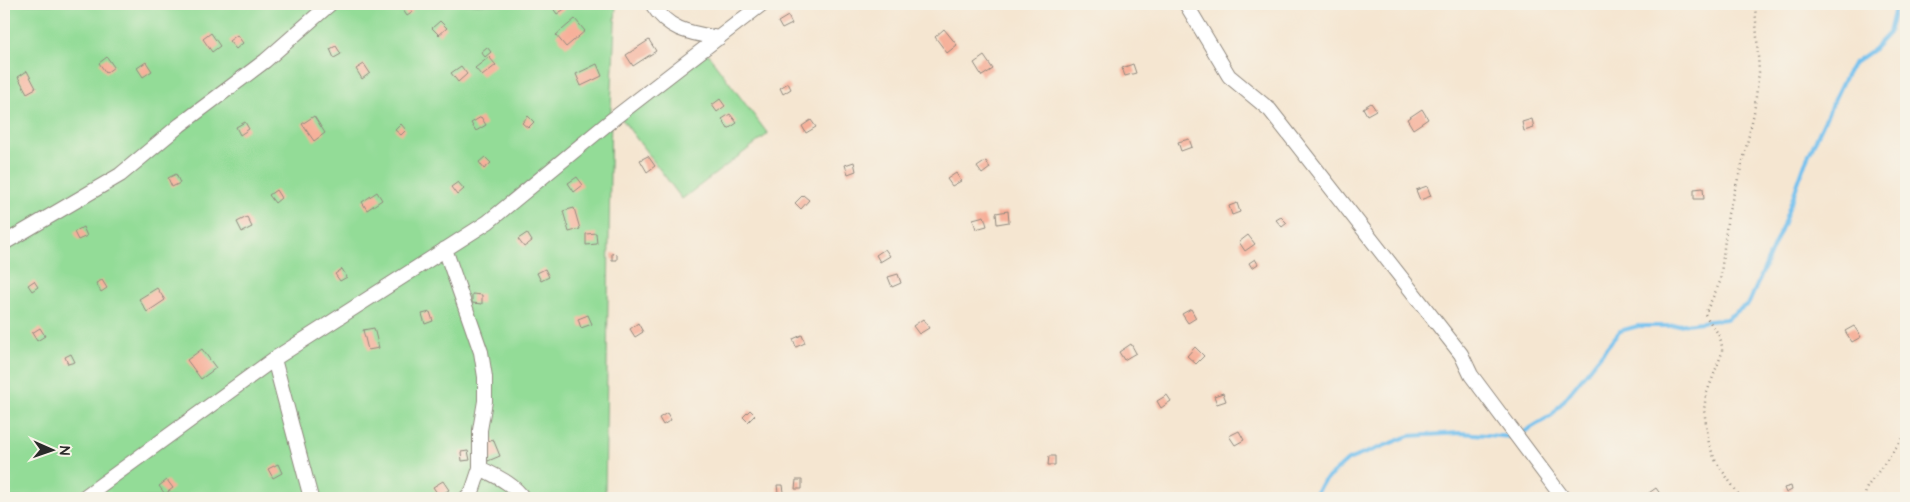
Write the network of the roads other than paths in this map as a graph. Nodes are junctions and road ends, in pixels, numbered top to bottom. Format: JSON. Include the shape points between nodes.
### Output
{"nodes":[{"id":1,"x":330,"y":4,"type":"edge"},
{"id":2,"x":652,"y":4,"type":"edge"},
{"id":3,"x":762,"y":4,"type":"edge"},
{"id":4,"x":1186,"y":4,"type":"edge"},
{"id":5,"x":719,"y":38,"type":"junction"},
{"id":6,"x":4,"y":243,"type":"edge"},
{"id":7,"x":445,"y":249,"type":"junction"},
{"id":8,"x":274,"y":359,"type":"junction"},
{"id":9,"x":480,"y":468,"type":"junction"},
{"id":10,"x":83,"y":498,"type":"edge"},
{"id":11,"x":311,"y":498,"type":"edge"},
{"id":12,"x":466,"y":498,"type":"edge"},
{"id":13,"x":523,"y":498,"type":"edge"},
{"id":14,"x":1563,"y":498,"type":"edge"}],
"edges":[{"from":1,"to":6,"type":"street","via":[[265,61],[120,175]]},
{"from":2,"to":5,"type":"street","via":[[668,23],[690,33]]},
{"from":3,"to":5,"type":"street"},
{"from":4,"to":14,"type":"street","via":[[1229,76],[1270,110],[1318,170],[1461,354],[1471,375]]},
{"from":5,"to":7,"type":"street","via":[[488,222]]},
{"from":7,"to":8,"type":"street"},
{"from":7,"to":9,"type":"street","via":[[481,352],[485,377]]},
{"from":8,"to":10,"type":"street"},
{"from":8,"to":11,"type":"street"},
{"from":9,"to":12,"type":"street","via":[[472,492]]},
{"from":9,"to":13,"type":"street","via":[[511,486]]}]}
